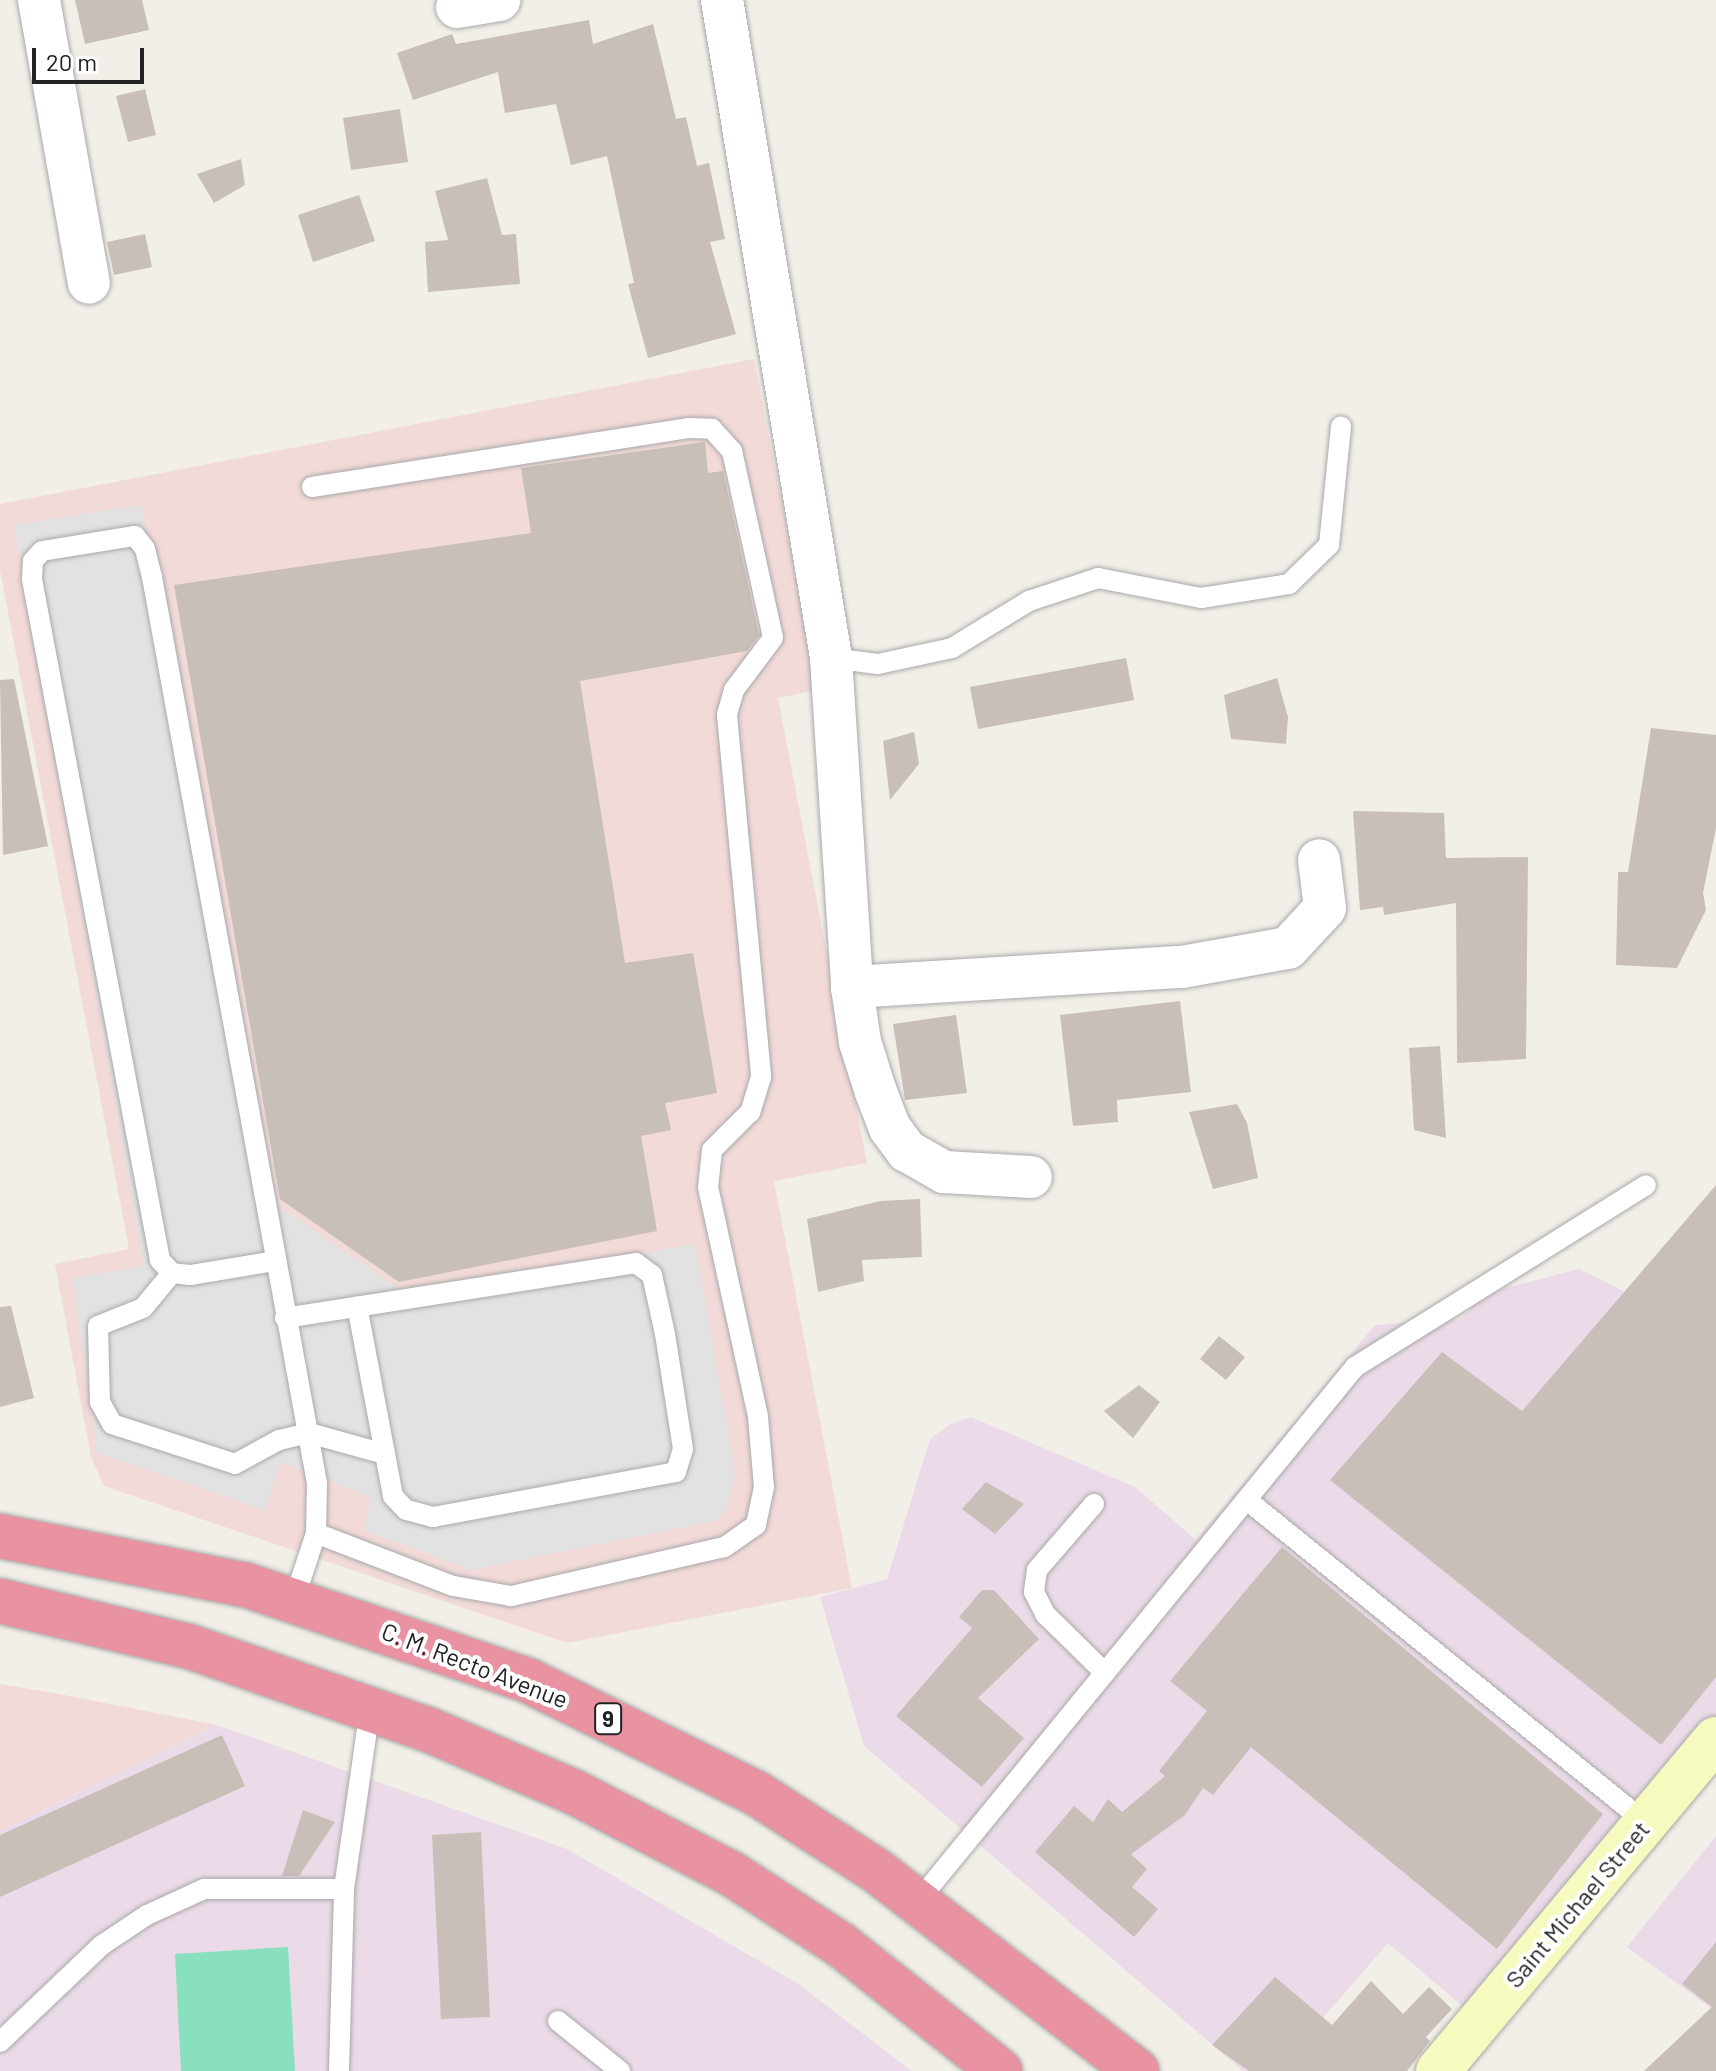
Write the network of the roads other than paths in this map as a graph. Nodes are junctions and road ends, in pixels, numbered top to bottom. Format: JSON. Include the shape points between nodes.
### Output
{"nodes":[{"id":1,"x":39,"y":0,"type":"edge"},
{"id":2,"x":499,"y":0,"type":"edge"},
{"id":3,"x":722,"y":0,"type":"edge"},
{"id":4,"x":457,"y":7,"type":"dead end"},
{"id":5,"x":89,"y":283,"type":"dead end"},
{"id":6,"x":1341,"y":427,"type":"dead end"},
{"id":7,"x":312,"y":487,"type":"dead end"},
{"id":8,"x":831,"y":658,"type":"junction"},
{"id":9,"x":1319,"y":860,"type":"dead end"},
{"id":10,"x":852,"y":987,"type":"junction"},
{"id":11,"x":1031,"y":1177,"type":"dead end"},
{"id":12,"x":1646,"y":1185,"type":"dead end"},
{"id":13,"x":275,"y":1261,"type":"junction"},
{"id":14,"x":172,"y":1273,"type":"junction"},
{"id":15,"x":357,"y":1306,"type":"junction"},
{"id":16,"x":285,"y":1318,"type":"junction"},
{"id":17,"x":309,"y":1433,"type":"junction"},
{"id":18,"x":384,"y":1454,"type":"junction"},
{"id":19,"x":1247,"y":1500,"type":"junction"},
{"id":20,"x":1094,"y":1504,"type":"dead end"},
{"id":21,"x":316,"y":1533,"type":"junction"},
{"id":22,"x":0,"y":1536,"type":"edge"},
{"id":23,"x":294,"y":1600,"type":"junction"},
{"id":24,"x":0,"y":1601,"type":"edge"},
{"id":25,"x":1105,"y":1673,"type":"junction"},
{"id":26,"x":370,"y":1709,"type":"junction"},
{"id":27,"x":1716,"y":1739,"type":"edge"},
{"id":28,"x":1645,"y":1822,"type":"junction"},
{"id":29,"x":344,"y":1889,"type":"junction"},
{"id":30,"x":919,"y":1900,"type":"junction"},
{"id":31,"x":558,"y":2021,"type":"dead end"},
{"id":32,"x":0,"y":2042,"type":"edge"},
{"id":33,"x":339,"y":2071,"type":"edge"},
{"id":34,"x":620,"y":2071,"type":"edge"},
{"id":35,"x":1000,"y":2071,"type":"edge"},
{"id":36,"x":1137,"y":2071,"type":"edge"},
{"id":37,"x":1438,"y":2071,"type":"edge"}],
"edges":[{"from":1,"to":5,"type":"street"},
{"from":2,"to":4,"type":"street"},
{"from":3,"to":8,"type":"street"},
{"from":6,"to":8,"type":"lane","via":[[1329,545],[1289,584],[1201,598],[1098,578],[1029,601],[952,648],[878,664]]},
{"from":7,"to":21,"type":"lane","via":[[689,428],[712,429],[732,451],[773,638],[734,690],[727,715],[761,1077],[750,1112],[712,1150],[708,1187],[758,1417],[764,1487],[756,1525],[724,1547],[511,1596],[453,1586]]},
{"from":8,"to":10,"type":"street"},
{"from":9,"to":10,"type":"street","via":[[1325,908],[1288,948],[1182,967]]},
{"from":10,"to":11,"type":"street","via":[[860,1042],[876,1092],[890,1128],[907,1151],[944,1172]]},
{"from":12,"to":19,"type":"lane","via":[[1355,1367]]},
{"from":13,"to":14,"type":"lane","via":[[190,1275]]},
{"from":13,"to":14,"type":"lane","via":[[152,577],[145,549],[135,536],[117,537],[42,551],[33,561],[32,579],[145,1188],[160,1260]]},
{"from":13,"to":16,"type":"lane"},
{"from":14,"to":17,"type":"lane","via":[[143,1308],[98,1326],[100,1402],[112,1424],[235,1464],[279,1440]]},
{"from":15,"to":16,"type":"lane"},
{"from":15,"to":18,"type":"lane"},
{"from":15,"to":18,"type":"lane","via":[[636,1263],[652,1275],[683,1449],[676,1472],[654,1479],[433,1517],[406,1510],[393,1496]]},
{"from":16,"to":17,"type":"lane"},
{"from":17,"to":18,"type":"lane"},
{"from":17,"to":21,"type":"lane","via":[[317,1483]]},
{"from":19,"to":25,"type":"lane"},
{"from":19,"to":28,"type":"lane"},
{"from":20,"to":25,"type":"lane","via":[[1037,1570],[1034,1592],[1045,1614]]},
{"from":21,"to":23,"type":"lane"},
{"from":22,"to":23,"type":"highway","name":"C. M. Recto Avenue","number":"9","via":[[77,1548]]},
{"from":23,"to":30,"type":"highway","name":"C. M. Recto Avenue","number":"9","via":[[529,1681],[635,1731],[756,1793]]},
{"from":24,"to":26,"type":"highway","via":[[188,1646]]},
{"from":25,"to":30,"type":"lane"},
{"from":26,"to":29,"type":"lane"},
{"from":26,"to":35,"type":"highway","via":[[574,1792],[732,1874],[841,1945]]},
{"from":27,"to":28,"type":"street","name":"Saint Michael Street"},
{"from":28,"to":37,"type":"street","name":"Saint Michael Street"},
{"from":29,"to":32,"type":"lane","via":[[204,1889],[147,1915],[102,1945]]},
{"from":29,"to":33,"type":"lane"},
{"from":30,"to":36,"type":"highway","name":"C. M. Recto Avenue","number":"9"},
{"from":31,"to":34,"type":"lane"}]}
